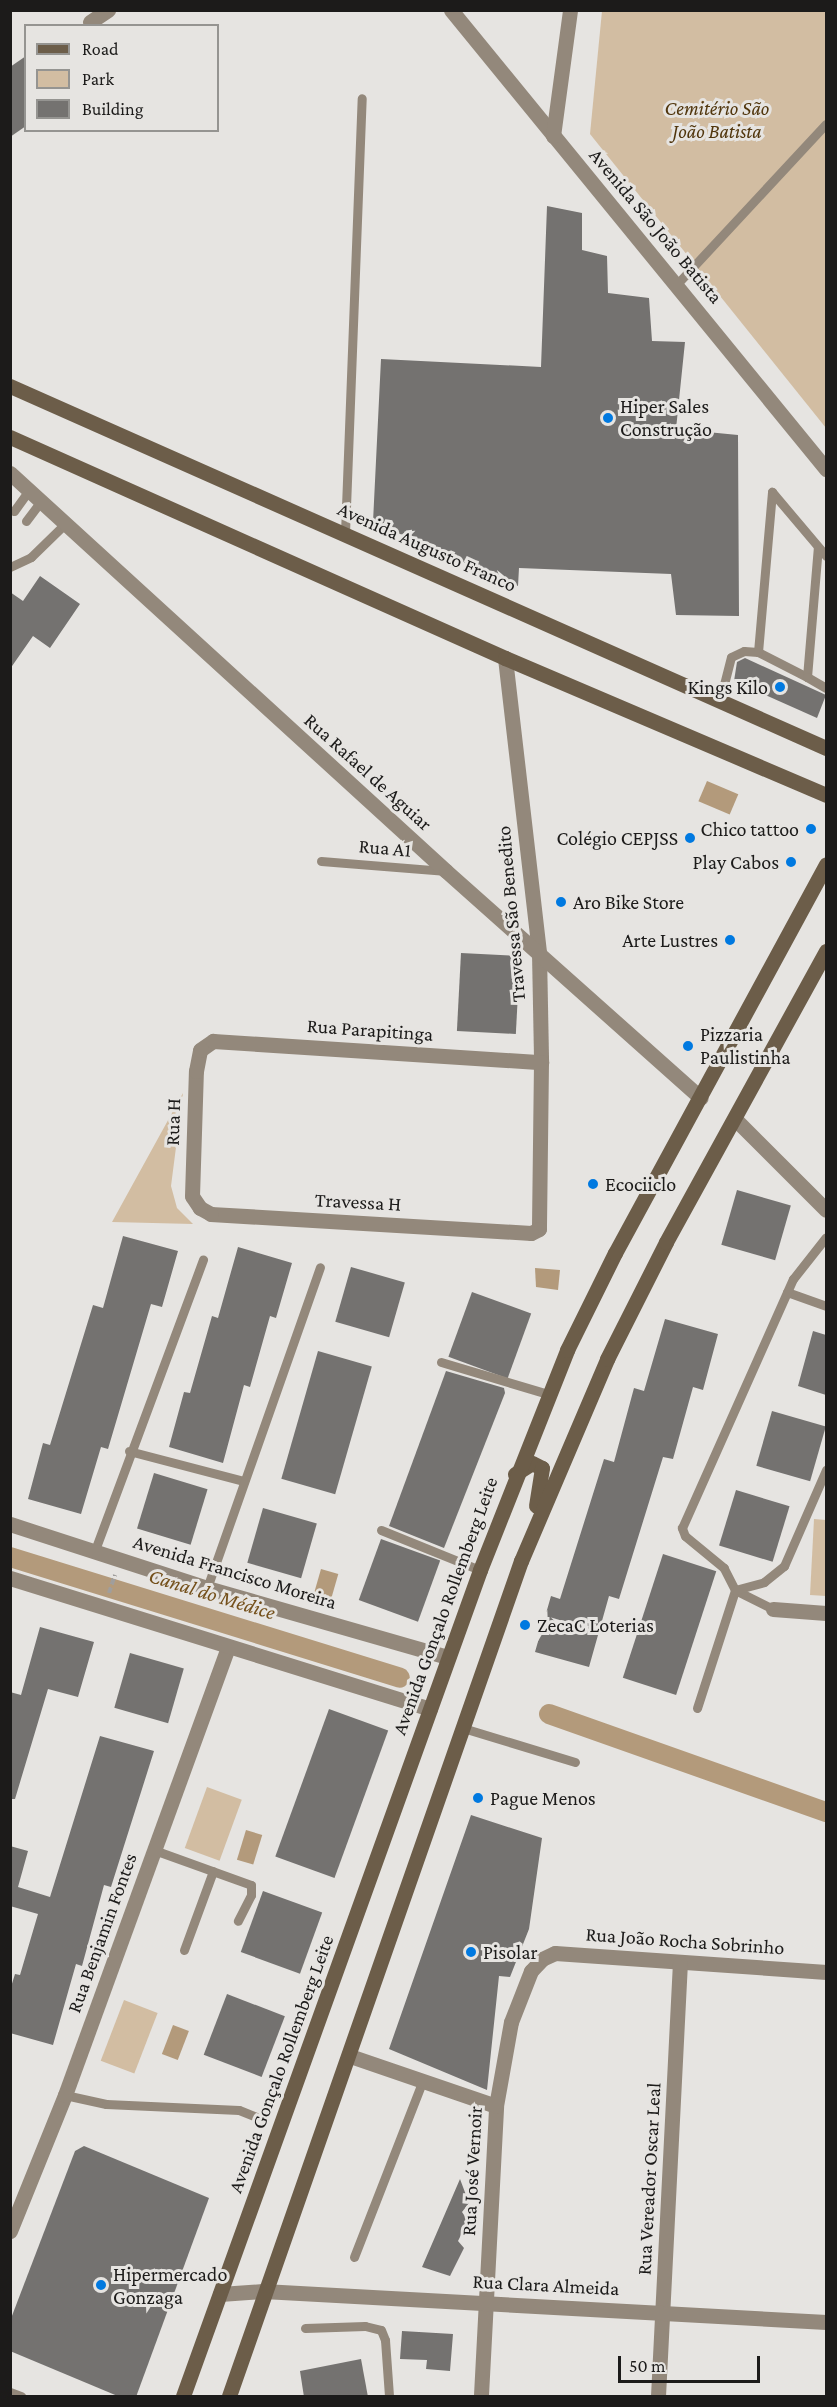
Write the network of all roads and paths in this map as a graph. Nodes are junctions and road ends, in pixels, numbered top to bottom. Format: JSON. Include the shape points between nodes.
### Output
{"nodes":[{"id":1,"x":108,"y":10,"type":"edge"},
{"id":2,"x":452,"y":10,"type":"edge"},
{"id":3,"x":570,"y":10,"type":"edge"},
{"id":4,"x":90,"y":22,"type":"dead end"},
{"id":5,"x":362,"y":98,"type":"dead end"},
{"id":6,"x":826,"y":124,"type":"edge"},
{"id":7,"x":553,"y":136,"type":"junction"},
{"id":8,"x":678,"y":283,"type":"junction"},
{"id":9,"x":10,"y":386,"type":"edge"},
{"id":10,"x":10,"y":437,"type":"edge"},
{"id":11,"x":826,"y":469,"type":"edge"},
{"id":12,"x":10,"y":473,"type":"edge"},
{"id":13,"x":29,"y":490,"type":"junction"},
{"id":14,"x":41,"y":501,"type":"junction"},
{"id":15,"x":14,"y":511,"type":"dead end"},
{"id":16,"x":26,"y":521,"type":"dead end"},
{"id":17,"x":66,"y":523,"type":"junction"},
{"id":18,"x":345,"y":533,"type":"junction"},
{"id":19,"x":822,"y":547,"type":"edge"},
{"id":20,"x":826,"y":556,"type":"edge"},
{"id":21,"x":10,"y":567,"type":"edge"},
{"id":22,"x":758,"y":652,"type":"junction"},
{"id":23,"x":504,"y":658,"type":"junction"},
{"id":24,"x":807,"y":677,"type":"junction"},
{"id":25,"x":826,"y":687,"type":"edge"},
{"id":26,"x":720,"y":700,"type":"junction"},
{"id":27,"x":826,"y":748,"type":"edge"},
{"id":28,"x":826,"y":795,"type":"edge"},
{"id":29,"x":321,"y":861,"type":"dead end"},
{"id":30,"x":826,"y":865,"type":"edge"},
{"id":31,"x":446,"y":871,"type":"junction"},
{"id":32,"x":826,"y":951,"type":"edge"},
{"id":33,"x":539,"y":953,"type":"junction"},
{"id":34,"x":200,"y":1050,"type":"joint"},
{"id":35,"x":541,"y":1062,"type":"junction"},
{"id":36,"x":701,"y":1098,"type":"junction"},
{"id":37,"x":736,"y":1120,"type":"junction"},
{"id":38,"x":192,"y":1196,"type":"joint"},
{"id":39,"x":826,"y":1210,"type":"edge"},
{"id":40,"x":531,"y":1233,"type":"joint"},
{"id":41,"x":826,"y":1237,"type":"edge"},
{"id":42,"x":203,"y":1259,"type":"dead end"},
{"id":43,"x":320,"y":1267,"type":"dead end"},
{"id":44,"x":787,"y":1292,"type":"junction"},
{"id":45,"x":826,"y":1306,"type":"edge"},
{"id":46,"x":441,"y":1362,"type":"dead end"},
{"id":47,"x":548,"y":1394,"type":"junction"},
{"id":48,"x":129,"y":1451,"type":"junction"},
{"id":49,"x":826,"y":1470,"type":"edge"},
{"id":50,"x":515,"y":1474,"type":"junction"},
{"id":51,"x":243,"y":1481,"type":"junction"},
{"id":52,"x":10,"y":1524,"type":"edge"},
{"id":53,"x":381,"y":1530,"type":"dead end"},
{"id":54,"x":95,"y":1550,"type":"junction"},
{"id":55,"x":121,"y":1559,"type":"junction"},
{"id":56,"x":521,"y":1561,"type":"junction"},
{"id":57,"x":480,"y":1570,"type":"junction"},
{"id":58,"x":10,"y":1578,"type":"edge"},
{"id":59,"x":207,"y":1588,"type":"junction"},
{"id":60,"x":735,"y":1590,"type":"junction"},
{"id":61,"x":104,"y":1608,"type":"junction"},
{"id":62,"x":773,"y":1609,"type":"joint"},
{"id":63,"x":826,"y":1613,"type":"edge"},
{"id":64,"x":228,"y":1647,"type":"junction"},
{"id":65,"x":448,"y":1657,"type":"junction"},
{"id":66,"x":697,"y":1708,"type":"dead end"},
{"id":67,"x":430,"y":1710,"type":"junction"},
{"id":68,"x":463,"y":1728,"type":"junction"},
{"id":69,"x":575,"y":1762,"type":"dead end"},
{"id":70,"x":154,"y":1850,"type":"junction"},
{"id":71,"x":213,"y":1871,"type":"junction"},
{"id":72,"x":238,"y":1921,"type":"dead end"},
{"id":73,"x":184,"y":1950,"type":"dead end"},
{"id":74,"x":542,"y":1959,"type":"joint"},
{"id":75,"x":680,"y":1964,"type":"junction"},
{"id":76,"x":826,"y":1972,"type":"edge"},
{"id":77,"x":350,"y":2056,"type":"junction"},
{"id":78,"x":423,"y":2080,"type":"junction"},
{"id":79,"x":65,"y":2095,"type":"junction"},
{"id":80,"x":496,"y":2106,"type":"junction"},
{"id":81,"x":259,"y":2118,"type":"dead end"},
{"id":82,"x":10,"y":2231,"type":"edge"},
{"id":83,"x":354,"y":2257,"type":"dead end"},
{"id":84,"x":263,"y":2291,"type":"junction"},
{"id":85,"x":220,"y":2294,"type":"junction"},
{"id":86,"x":486,"y":2303,"type":"junction"},
{"id":87,"x":663,"y":2313,"type":"junction"},
{"id":88,"x":826,"y":2322,"type":"edge"},
{"id":89,"x":305,"y":2328,"type":"dead end"},
{"id":90,"x":10,"y":2392,"type":"edge"},
{"id":91,"x":480,"y":2396,"type":"edge"},
{"id":92,"x":21,"y":2397,"type":"edge"},
{"id":93,"x":183,"y":2397,"type":"edge"},
{"id":94,"x":229,"y":2397,"type":"edge"},
{"id":95,"x":388,"y":2397,"type":"edge"},
{"id":96,"x":658,"y":2397,"type":"edge"}],
"edges":[{"from":1,"to":4,"type":"street"},
{"from":2,"to":7,"type":"street","name":"Avenida São João Batista"},
{"from":3,"to":7,"type":"street"},
{"from":5,"to":18,"type":"lane"},
{"from":6,"to":8,"type":"lane"},
{"from":7,"to":8,"type":"street","name":"Avenida São João Batista"},
{"from":8,"to":11,"type":"street","name":"Avenida São João Batista"},
{"from":9,"to":18,"type":"main road","name":"Avenida Augusto Franco"},
{"from":10,"to":23,"type":"main road"},
{"from":12,"to":13,"type":"street","name":"Rua Rafael de Aguiar"},
{"from":13,"to":14,"type":"street","name":"Rua Rafael de Aguiar"},
{"from":13,"to":15,"type":"lane"},
{"from":14,"to":16,"type":"lane"},
{"from":14,"to":17,"type":"street","name":"Rua Rafael de Aguiar"},
{"from":17,"to":21,"type":"lane","via":[[31,557]]},
{"from":17,"to":31,"type":"street","name":"Rua Rafael de Aguiar"},
{"from":18,"to":26,"type":"main road","name":"Avenida Augusto Franco"},
{"from":19,"to":20,"type":"lane"},
{"from":19,"to":22,"type":"lane","via":[[772,492]]},
{"from":19,"to":24,"type":"lane"},
{"from":22,"to":24,"type":"lane"},
{"from":22,"to":26,"type":"lane","via":[[744,651],[730,657]]},
{"from":23,"to":28,"type":"main road"},
{"from":23,"to":33,"type":"street","name":"Travessa São Benedito"},
{"from":24,"to":25,"type":"lane"},
{"from":26,"to":27,"type":"main road","name":"Avenida Augusto Franco"},
{"from":29,"to":31,"type":"lane","name":"Rua A1"},
{"from":30,"to":36,"type":"main road","name":"Avenida Gonçalo Rollemberg Leite"},
{"from":31,"to":33,"type":"street","name":"Rua Rafael de Aguiar"},
{"from":32,"to":37,"type":"main road"},
{"from":33,"to":35,"type":"street","name":"Travessa São Benedito"},
{"from":33,"to":36,"type":"street","name":"Rua Rafael de Aguiar"},
{"from":34,"to":35,"type":"street","name":"Rua Parapitinga","via":[[213,1041]]},
{"from":34,"to":38,"type":"street","name":"Rua H"},
{"from":35,"to":40,"type":"street","name":"Travessa São Benedito","via":[[539,1229]]},
{"from":36,"to":47,"type":"main road","name":"Avenida Gonçalo Rollemberg Leite","via":[[615,1252]]},
{"from":37,"to":39,"type":"street"},
{"from":37,"to":56,"type":"main road","via":[[666,1242],[607,1359]]},
{"from":38,"to":40,"type":"street","name":"Travessa H","via":[[200,1208],[211,1214]]},
{"from":41,"to":44,"type":"lane","via":[[804,1261]]},
{"from":42,"to":48,"type":"lane"},
{"from":43,"to":51,"type":"lane"},
{"from":44,"to":45,"type":"lane"},
{"from":44,"to":60,"type":"lane","via":[[682,1528],[685,1536],[724,1568]]},
{"from":46,"to":47,"type":"lane"},
{"from":47,"to":50,"type":"main road","name":"Avenida Gonçalo Rollemberg Leite"},
{"from":48,"to":51,"type":"lane"},
{"from":48,"to":54,"type":"lane"},
{"from":49,"to":60,"type":"lane","via":[[784,1566],[764,1582]]},
{"from":50,"to":56,"type":"main road","via":[[532,1463],[542,1468],[543,1473]]},
{"from":50,"to":57,"type":"main road","name":"Avenida Gonçalo Rollemberg Leite"},
{"from":51,"to":59,"type":"lane"},
{"from":52,"to":54,"type":"street","name":"Avenida Francisco Moreira"},
{"from":53,"to":57,"type":"lane"},
{"from":54,"to":55,"type":"street","name":"Avenida Francisco Moreira"},
{"from":55,"to":59,"type":"street","name":"Avenida Francisco Moreira"},
{"from":55,"to":61,"type":"path"},
{"from":56,"to":68,"type":"main road"},
{"from":57,"to":65,"type":"main road","name":"Avenida Gonçalo Rollemberg Leite"},
{"from":58,"to":61,"type":"street"},
{"from":59,"to":65,"type":"street","name":"Avenida Francisco Moreira"},
{"from":60,"to":62,"type":"lane"},
{"from":60,"to":66,"type":"lane"},
{"from":61,"to":64,"type":"street"},
{"from":62,"to":63,"type":"street"},
{"from":64,"to":67,"type":"street"},
{"from":64,"to":70,"type":"street","name":"Rua Benjamin Fontes"},
{"from":65,"to":67,"type":"main road","name":"Avenida Gonçalo Rollemberg Leite"},
{"from":67,"to":85,"type":"main road","name":"Avenida Gonçalo Rollemberg Leite"},
{"from":68,"to":69,"type":"lane"},
{"from":68,"to":77,"type":"main road"},
{"from":70,"to":71,"type":"lane"},
{"from":70,"to":79,"type":"street","name":"Rua Benjamin Fontes"},
{"from":71,"to":72,"type":"lane","via":[[251,1885],[251,1895]]},
{"from":71,"to":73,"type":"lane"},
{"from":74,"to":75,"type":"street","name":"Rua João Rocha Sobrinho","via":[[555,1953]]},
{"from":74,"to":80,"type":"street","name":"Rua José Vernoir","via":[[531,1971],[511,2022]]},
{"from":75,"to":76,"type":"street","name":"Rua João Rocha Sobrinho"},
{"from":75,"to":87,"type":"street","name":"Rua Vereador Oscar Leal"},
{"from":77,"to":78,"type":"street"},
{"from":77,"to":84,"type":"main road"},
{"from":78,"to":80,"type":"street"},
{"from":78,"to":83,"type":"lane"},
{"from":79,"to":81,"type":"lane","via":[[106,2104],[239,2110]]},
{"from":79,"to":82,"type":"street","name":"Rua Benjamin Fontes"},
{"from":80,"to":86,"type":"street","name":"Rua José Vernoir"},
{"from":84,"to":85,"type":"street","name":"Rua Clara Almeida"},
{"from":84,"to":86,"type":"street","name":"Rua Clara Almeida"},
{"from":84,"to":94,"type":"main road"},
{"from":85,"to":93,"type":"main road","name":"Avenida Gonçalo Rollemberg Leite"},
{"from":86,"to":87,"type":"street","name":"Rua Clara Almeida"},
{"from":86,"to":91,"type":"street","name":"Rua José Vernoir"},
{"from":87,"to":88,"type":"street","name":"Rua Clara Almeida"},
{"from":87,"to":96,"type":"street","name":"Rua Vereador Oscar Leal"},
{"from":89,"to":95,"type":"lane","via":[[365,2326],[381,2330]]},
{"from":90,"to":92,"type":"lane"}]}
